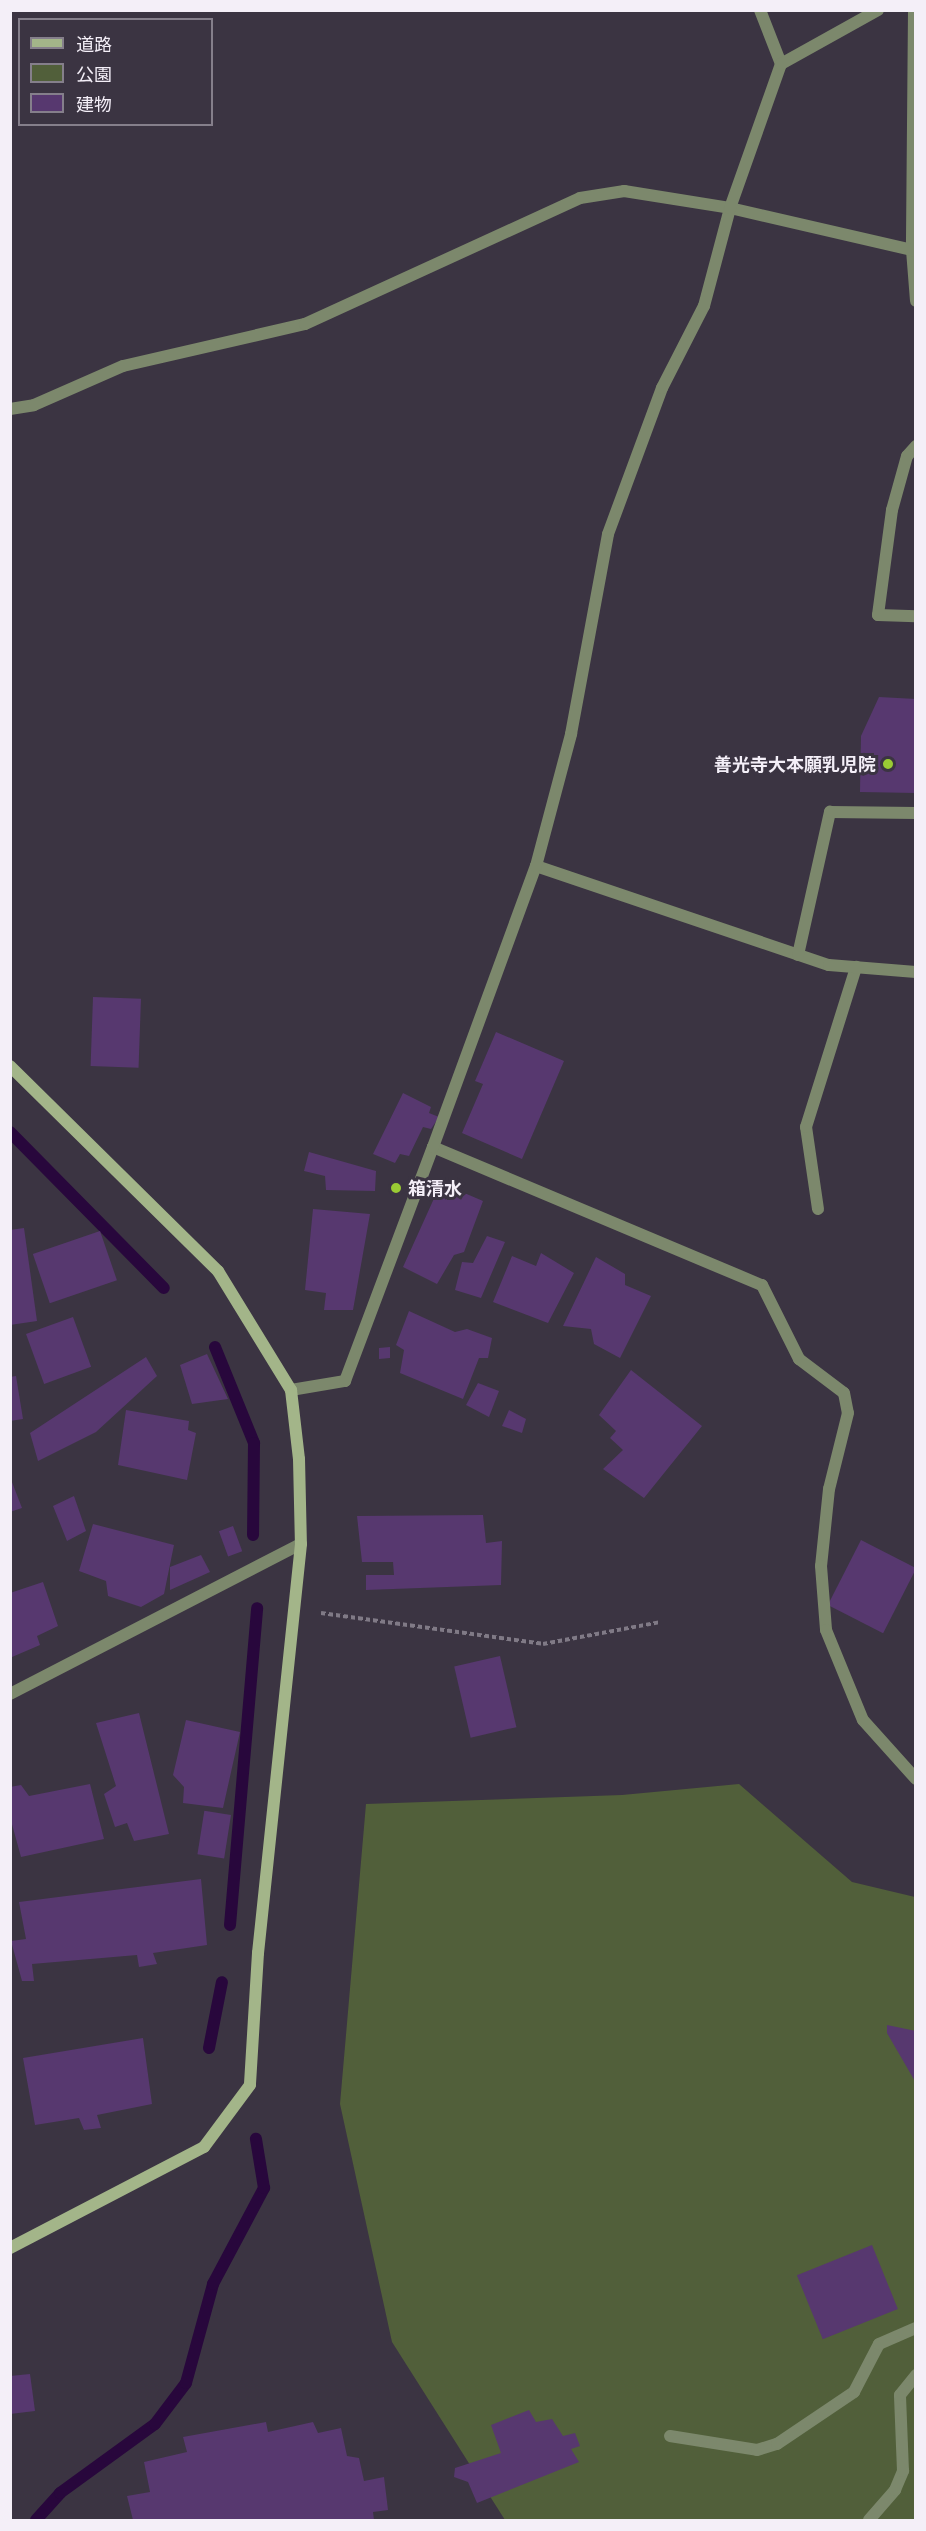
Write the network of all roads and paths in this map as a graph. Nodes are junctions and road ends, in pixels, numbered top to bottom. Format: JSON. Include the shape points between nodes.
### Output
{"nodes":[{"id":1,"x":760,"y":10,"type":"edge"},
{"id":2,"x":878,"y":10,"type":"edge"},
{"id":3,"x":914,"y":10,"type":"edge"},
{"id":4,"x":781,"y":64,"type":"junction"},
{"id":5,"x":730,"y":207,"type":"junction"},
{"id":6,"x":914,"y":250,"type":"edge"},
{"id":7,"x":915,"y":301,"type":"edge"},
{"id":8,"x":10,"y":409,"type":"edge"},
{"id":9,"x":915,"y":446,"type":"edge"},
{"id":10,"x":915,"y":616,"type":"edge"},
{"id":11,"x":915,"y":813,"type":"edge"},
{"id":12,"x":536,"y":866,"type":"junction"},
{"id":13,"x":798,"y":955,"type":"junction"},
{"id":14,"x":856,"y":967,"type":"junction"},
{"id":15,"x":915,"y":972,"type":"edge"},
{"id":16,"x":11,"y":1070,"type":"edge"},
{"id":17,"x":433,"y":1147,"type":"junction"},
{"id":18,"x":818,"y":1209,"type":"dead end"},
{"id":19,"x":291,"y":1390,"type":"junction"},
{"id":20,"x":301,"y":1544,"type":"junction"},
{"id":21,"x":294,"y":1609,"type":"junction"},
{"id":22,"x":660,"y":1622,"type":"dead end"},
{"id":23,"x":10,"y":1694,"type":"edge"},
{"id":24,"x":915,"y":1779,"type":"edge"},
{"id":25,"x":10,"y":2248,"type":"edge"},
{"id":26,"x":915,"y":2328,"type":"edge"},
{"id":27,"x":915,"y":2375,"type":"edge"},
{"id":28,"x":670,"y":2436,"type":"dead end"},
{"id":29,"x":868,"y":2520,"type":"edge"}],
"edges":[{"from":1,"to":4,"type":"street"},
{"from":2,"to":4,"type":"street"},
{"from":3,"to":6,"type":"street"},
{"from":4,"to":5,"type":"street"},
{"from":5,"to":6,"type":"street"},
{"from":5,"to":8,"type":"street","via":[[624,191],[580,198],[305,324],[123,366],[34,405]]},
{"from":5,"to":12,"type":"street","via":[[704,306],[662,388],[608,534],[572,734]]},
{"from":6,"to":7,"type":"street"},
{"from":9,"to":10,"type":"street","via":[[907,456],[892,510],[878,615]]},
{"from":11,"to":13,"type":"street","via":[[830,812]]},
{"from":12,"to":13,"type":"street"},
{"from":12,"to":17,"type":"street"},
{"from":13,"to":14,"type":"street"},
{"from":14,"to":15,"type":"street"},
{"from":14,"to":18,"type":"street","via":[[806,1127]]},
{"from":16,"to":19,"type":"street","via":[[218,1271]]},
{"from":17,"to":19,"type":"street","via":[[345,1381]]},
{"from":17,"to":24,"type":"street","via":[[762,1285],[799,1359],[844,1393],[848,1413],[829,1489],[821,1566],[826,1630],[863,1720]]},
{"from":19,"to":20,"type":"street","via":[[299,1459]]},
{"from":20,"to":21,"type":"street"},
{"from":20,"to":23,"type":"street"},
{"from":21,"to":22,"type":"path","via":[[543,1644]]},
{"from":21,"to":25,"type":"street","via":[[258,1953],[250,2085],[204,2147]]},
{"from":26,"to":28,"type":"street","via":[[879,2344],[854,2392],[777,2445],[757,2450]]},
{"from":27,"to":29,"type":"street","via":[[900,2395],[903,2471],[896,2490]]}]}
